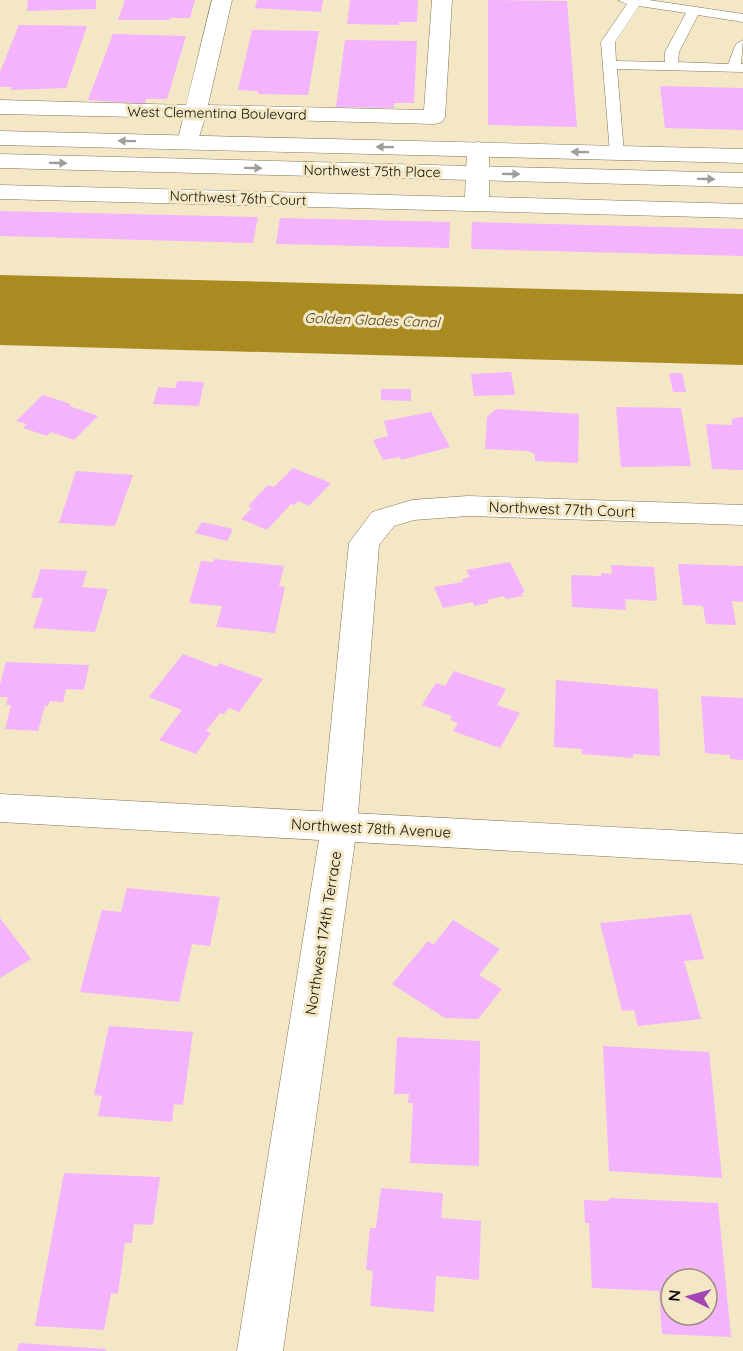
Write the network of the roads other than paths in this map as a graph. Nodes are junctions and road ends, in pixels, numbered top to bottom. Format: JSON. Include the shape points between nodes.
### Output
{"nodes":[{"id":1,"x":222,"y":0,"type":"edge"},
{"id":2,"x":442,"y":0,"type":"edge"},
{"id":3,"x":629,"y":1,"type":"edge"},
{"id":4,"x":694,"y":11,"type":"junction"},
{"id":5,"x":743,"y":18,"type":"edge"},
{"id":6,"x":743,"y":44,"type":"edge"},
{"id":7,"x":611,"y":65,"type":"junction"},
{"id":8,"x":671,"y":66,"type":"junction"},
{"id":9,"x":738,"y":68,"type":"edge"},
{"id":10,"x":0,"y":107,"type":"edge"},
{"id":11,"x":195,"y":113,"type":"junction"},
{"id":12,"x":0,"y":138,"type":"edge"},
{"id":13,"x":187,"y":142,"type":"junction"},
{"id":14,"x":478,"y":149,"type":"junction"},
{"id":15,"x":617,"y":153,"type":"junction"},
{"id":16,"x":743,"y":156,"type":"edge"},
{"id":17,"x":0,"y":161,"type":"edge"},
{"id":18,"x":102,"y":164,"type":"junction"},
{"id":19,"x":477,"y":173,"type":"junction"},
{"id":20,"x":743,"y":180,"type":"edge"},
{"id":21,"x":0,"y":192,"type":"edge"},
{"id":22,"x":477,"y":204,"type":"junction"},
{"id":23,"x":743,"y":211,"type":"edge"},
{"id":24,"x":743,"y":515,"type":"edge"},
{"id":25,"x":383,"y":519,"type":"joint"},
{"id":26,"x":0,"y":808,"type":"edge"},
{"id":27,"x":339,"y":827,"type":"junction"},
{"id":28,"x":743,"y":849,"type":"edge"},
{"id":29,"x":260,"y":1351,"type":"edge"}],
"edges":[{"from":1,"to":11,"type":"street"},
{"from":2,"to":11,"type":"street","name":"West Clementina Boulevard","via":[[434,117]]},
{"from":3,"to":4,"type":"lane"},
{"from":3,"to":7,"type":"lane","via":[[609,42]]},
{"from":4,"to":5,"type":"lane"},
{"from":4,"to":8,"type":"lane","via":[[672,52]]},
{"from":6,"to":9,"type":"lane"},
{"from":7,"to":8,"type":"lane"},
{"from":7,"to":15,"type":"lane"},
{"from":8,"to":9,"type":"lane"},
{"from":10,"to":11,"type":"street","name":"West Clementina Boulevard"},
{"from":11,"to":13,"type":"street"},
{"from":13,"to":12,"type":"street","name":"Northwest 75th Place","one_way":true},
{"from":14,"to":13,"type":"street","name":"Northwest 75th Place","one_way":true},
{"from":13,"to":18,"type":"street","via":[[183,149],[170,153]]},
{"from":15,"to":14,"type":"street","name":"Northwest 75th Place","one_way":true},
{"from":14,"to":19,"type":"street"},
{"from":15,"to":16,"type":"street","name":"Northwest 75th Place"},
{"from":17,"to":18,"type":"street","name":"Northwest 75th Place","one_way":true},
{"from":18,"to":19,"type":"street","name":"Northwest 75th Place","one_way":true},
{"from":19,"to":20,"type":"street","name":"Northwest 75th Place","one_way":true},
{"from":19,"to":22,"type":"street"},
{"from":21,"to":22,"type":"street","name":"Northwest 76th Court"},
{"from":22,"to":23,"type":"street","name":"Northwest 76th Court"},
{"from":24,"to":25,"type":"street","name":"Northwest 77th Court","via":[[468,506],[412,510]]},
{"from":25,"to":27,"type":"street","name":"Northwest 174th Terrace","via":[[364,543]]},
{"from":26,"to":27,"type":"street","name":"Northwest 78th Avenue"},
{"from":27,"to":28,"type":"street","name":"Northwest 78th Avenue"},
{"from":27,"to":29,"type":"street","name":"Northwest 174th Terrace"}]}
